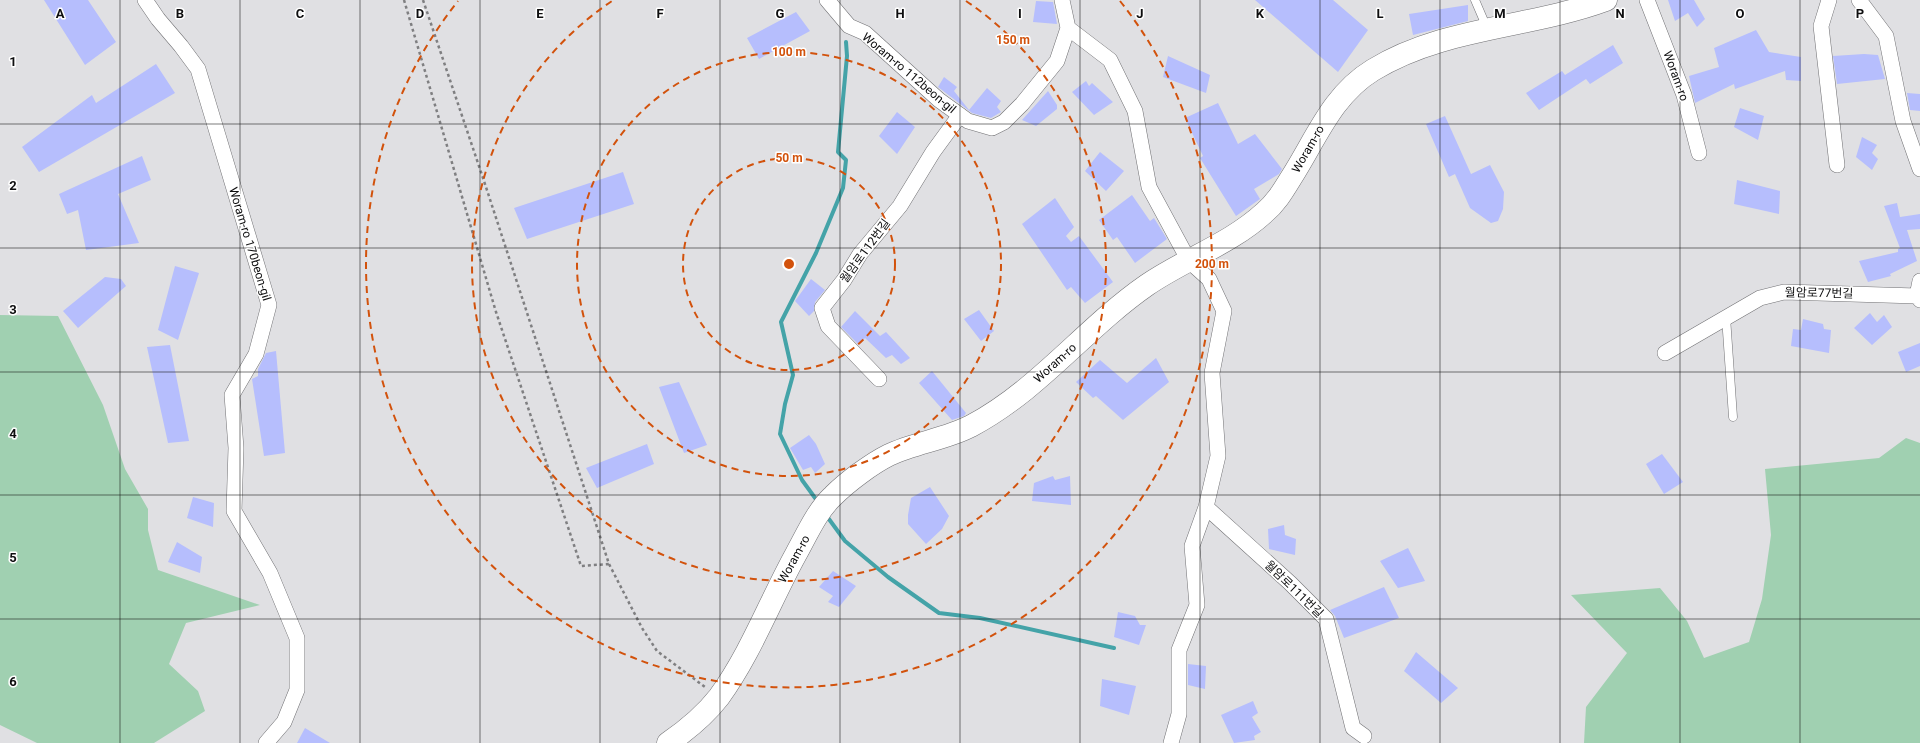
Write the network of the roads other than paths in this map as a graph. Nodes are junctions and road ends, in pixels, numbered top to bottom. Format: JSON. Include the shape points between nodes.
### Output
{"nodes":[{"id":1,"x":144,"y":0,"type":"edge"},
{"id":2,"x":827,"y":0,"type":"edge"},
{"id":3,"x":1062,"y":0,"type":"edge"},
{"id":4,"x":1475,"y":0,"type":"edge"},
{"id":5,"x":1606,"y":0,"type":"edge"},
{"id":6,"x":1647,"y":0,"type":"edge"},
{"id":7,"x":1829,"y":0,"type":"edge"},
{"id":8,"x":1859,"y":0,"type":"edge"},
{"id":9,"x":1068,"y":28,"type":"junction"},
{"id":10,"x":1488,"y":30,"type":"junction"},
{"id":11,"x":960,"y":115,"type":"junction"},
{"id":12,"x":1699,"y":153,"type":"dead end"},
{"id":13,"x":1837,"y":165,"type":"dead end"},
{"id":14,"x":1920,"y":169,"type":"edge"},
{"id":15,"x":1189,"y":261,"type":"junction"},
{"id":16,"x":1919,"y":292,"type":"edge"},
{"id":17,"x":1726,"y":317,"type":"junction"},
{"id":18,"x":1665,"y":353,"type":"dead end"},
{"id":19,"x":879,"y":379,"type":"dead end"},
{"id":20,"x":1733,"y":417,"type":"dead end"},
{"id":21,"x":1206,"y":507,"type":"junction"},
{"id":22,"x":1364,"y":736,"type":"dead end"},
{"id":23,"x":266,"y":743,"type":"edge"},
{"id":24,"x":668,"y":743,"type":"edge"},
{"id":25,"x":1171,"y":743,"type":"edge"}],
"edges":[{"from":1,"to":23,"type":"street","name":"Woram-ro 170beon-gil","via":[[198,69],[269,305],[256,354],[232,395],[236,448],[234,511],[270,573],[296,638],[297,690],[284,722]]},
{"from":2,"to":11,"type":"street","name":"Woram-ro 112beon-gil","via":[[849,26],[865,33],[939,100]]},
{"from":3,"to":9,"type":"street"},
{"from":4,"to":10,"type":"lane"},
{"from":5,"to":10,"type":"street","name":"Woram-ro","via":[[1558,16]]},
{"from":6,"to":12,"type":"street","name":"Woram-ro","via":[[1684,95]]},
{"from":7,"to":13,"type":"street","via":[[1821,26]]},
{"from":8,"to":14,"type":"street","via":[[1886,36],[1903,121]]},
{"from":9,"to":11,"type":"street","name":"Woram-ro 112beon-gil","via":[[1057,61],[1004,122],[992,128],[968,121]]},
{"from":9,"to":15,"type":"street","via":[[1110,60],[1135,111],[1149,187]]},
{"from":10,"to":15,"type":"street","name":"Woram-ro","via":[[1418,48],[1393,58],[1354,82],[1337,102],[1279,197],[1266,212]]},
{"from":11,"to":19,"type":"street","name":"월암로112번길","via":[[933,152],[900,206],[860,254],[822,308],[828,326]]},
{"from":15,"to":21,"type":"street","via":[[1209,279],[1224,311],[1212,373],[1218,456]]},
{"from":15,"to":24,"type":"street","name":"Woram-ro","via":[[1148,285],[1108,314],[1038,380],[1000,408],[956,433],[890,454],[833,496],[781,580],[719,697],[705,714]]},
{"from":16,"to":17,"type":"street","name":"월암로77번길","via":[[1784,292],[1760,298]]},
{"from":17,"to":18,"type":"street","name":"월암로77번길"},
{"from":17,"to":20,"type":"lane"},
{"from":21,"to":22,"type":"street","name":"월암로111번길","via":[[1326,619],[1353,728]]},
{"from":21,"to":25,"type":"street","via":[[1192,546],[1197,605],[1179,650],[1179,714]]}]}
